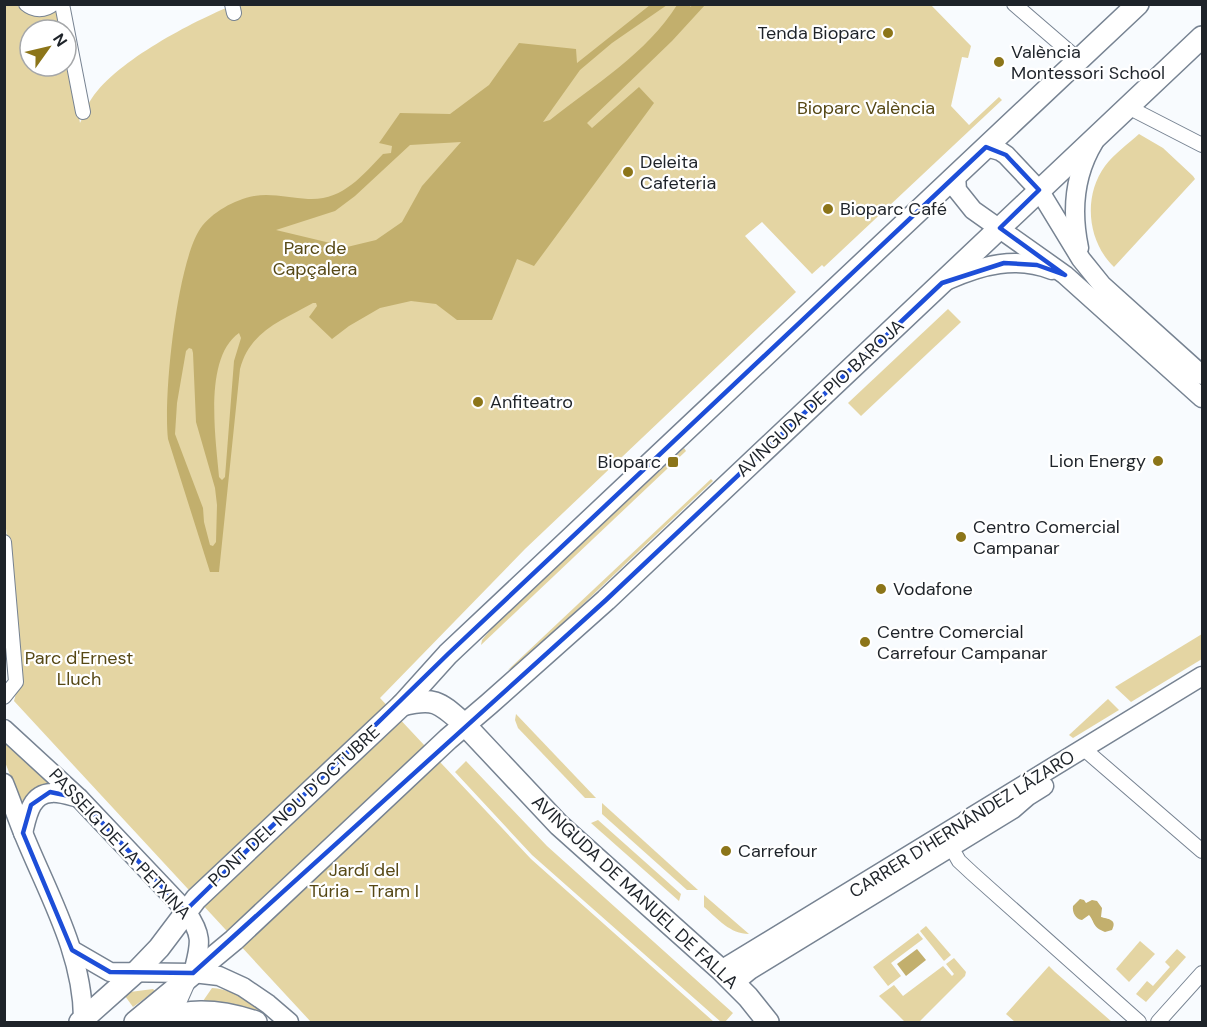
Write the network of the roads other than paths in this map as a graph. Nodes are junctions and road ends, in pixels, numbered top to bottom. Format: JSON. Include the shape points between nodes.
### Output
{"nodes":[{"id":1,"x":26,"y":4,"type":"edge"},
{"id":2,"x":53,"y":4,"type":"edge"},
{"id":3,"x":62,"y":4,"type":"edge"},
{"id":4,"x":1014,"y":4,"type":"edge"},
{"id":5,"x":1138,"y":4,"type":"edge"},
{"id":6,"x":1203,"y":37,"type":"edge"},
{"id":7,"x":1078,"y":60,"type":"junction"},
{"id":8,"x":1128,"y":107,"type":"junction"},
{"id":9,"x":83,"y":112,"type":"dead end"},
{"id":10,"x":1100,"y":133,"type":"junction"},
{"id":11,"x":1203,"y":145,"type":"edge"},
{"id":12,"x":986,"y":147,"type":"junction"},
{"id":13,"x":956,"y":176,"type":"junction"},
{"id":14,"x":1039,"y":190,"type":"junction"},
{"id":15,"x":1000,"y":228,"type":"junction"},
{"id":16,"x":1081,"y":259,"type":"junction"},
{"id":17,"x":1065,"y":275,"type":"junction"},
{"id":18,"x":942,"y":283,"type":"junction"},
{"id":19,"x":1203,"y":375,"type":"edge"},
{"id":20,"x":1203,"y":398,"type":"edge"},
{"id":21,"x":4,"y":542,"type":"edge"},
{"id":22,"x":1203,"y":676,"type":"edge"},
{"id":23,"x":1203,"y":689,"type":"edge"},
{"id":24,"x":4,"y":697,"type":"edge"},
{"id":25,"x":397,"y":709,"type":"junction"},
{"id":26,"x":464,"y":724,"type":"junction"},
{"id":27,"x":4,"y":729,"type":"edge"},
{"id":28,"x":1089,"y":752,"type":"junction"},
{"id":29,"x":4,"y":783,"type":"edge"},
{"id":30,"x":79,"y":798,"type":"junction"},
{"id":31,"x":958,"y":825,"type":"junction"},
{"id":32,"x":23,"y":833,"type":"junction"},
{"id":33,"x":951,"y":847,"type":"junction"},
{"id":34,"x":1203,"y":851,"type":"edge"},
{"id":35,"x":191,"y":905,"type":"junction"},
{"id":36,"x":72,"y":950,"type":"junction"},
{"id":37,"x":193,"y":973,"type":"junction"},
{"id":38,"x":1203,"y":973,"type":"edge"},
{"id":39,"x":135,"y":974,"type":"junction"},
{"id":40,"x":728,"y":977,"type":"junction"},
{"id":41,"x":762,"y":1015,"type":"edge"},
{"id":42,"x":174,"y":1018,"type":"edge"},
{"id":43,"x":82,"y":1021,"type":"edge"},
{"id":44,"x":136,"y":1022,"type":"edge"},
{"id":45,"x":249,"y":1022,"type":"edge"},
{"id":46,"x":289,"y":1023,"type":"edge"},
{"id":47,"x":777,"y":1023,"type":"edge"},
{"id":48,"x":1139,"y":1023,"type":"edge"},
{"id":49,"x":1158,"y":1023,"type":"edge"}],
"edges":[{"from":1,"to":2,"type":"street","via":[[34,9]]},
{"from":3,"to":9,"type":"street"},
{"from":4,"to":7,"type":"street"},
{"from":5,"to":7,"type":"main road"},
{"from":6,"to":8,"type":"main road","name":"AVINGUDA DE PIO BAROJA"},
{"from":7,"to":12,"type":"main road"},
{"from":8,"to":10,"type":"main road","name":"AVINGUDA DE PIO BAROJA"},
{"from":8,"to":11,"type":"street"},
{"from":10,"to":14,"type":"main road","name":"AVINGUDA DE PIO BAROJA"},
{"from":10,"to":16,"type":"street","via":[[1084,163],[1074,198]]},
{"from":12,"to":13,"type":"main road"},
{"from":12,"to":14,"type":"street","via":[[1005,155]]},
{"from":13,"to":15,"type":"street","via":[[962,197]]},
{"from":13,"to":25,"type":"main road","via":[[448,654]]},
{"from":14,"to":15,"type":"main road","name":"AVINGUDA DE PIO BAROJA"},
{"from":14,"to":16,"type":"street"},
{"from":15,"to":17,"type":"street"},
{"from":15,"to":18,"type":"main road","name":"AVINGUDA DE PIO BAROJA"},
{"from":16,"to":19,"type":"street","via":[[1102,285]]},
{"from":17,"to":18,"type":"street","via":[[1037,265],[1004,263]]},
{"from":17,"to":20,"type":"street"},
{"from":18,"to":26,"type":"main road","name":"AVINGUDA DE PIO BAROJA","via":[[606,600]]},
{"from":21,"to":24,"type":"street","via":[[16,682]]},
{"from":22,"to":28,"type":"street","name":"CARRER D'HERNÁNDEZ LÁZARO"},
{"from":23,"to":28,"type":"street"},
{"from":25,"to":26,"type":"main road","name":"AVINGUDA DE MANUEL DE FALLA","via":[[433,701]]},
{"from":25,"to":35,"type":"main road","name":"PONT DEL NOU D'OCTUBRE"},
{"from":26,"to":37,"type":"main road","name":"AVINGUDA DE PIO BAROJA","via":[[234,940]]},
{"from":26,"to":40,"type":"main road","name":"AVINGUDA DE MANUEL DE FALLA","via":[[568,834]]},
{"from":27,"to":30,"type":"street","name":"PASSEIG DE LA PETXINA"},
{"from":28,"to":31,"type":"street","name":"CARRER D'HERNÁNDEZ LÁZARO"},
{"from":28,"to":33,"type":"street","via":[[1013,809]]},
{"from":28,"to":34,"type":"street"},
{"from":29,"to":32,"type":"street"},
{"from":30,"to":32,"type":"street","via":[[50,792],[39,797],[31,805]]},
{"from":30,"to":35,"type":"street","name":"PASSEIG DE LA PETXINA"},
{"from":31,"to":33,"type":"street","via":[[951,836]]},
{"from":31,"to":40,"type":"street","name":"CARRER D'HERNÁNDEZ LÁZARO"},
{"from":32,"to":36,"type":"street"},
{"from":33,"to":40,"type":"street","via":[[750,970]]},
{"from":33,"to":48,"type":"street","via":[[972,874]]},
{"from":35,"to":37,"type":"street","name":"PASSEIG DE LA PETXINA","via":[[201,941]]},
{"from":35,"to":39,"type":"main road","name":"PONT DEL NOU D'OCTUBRE"},
{"from":36,"to":39,"type":"street","via":[[110,972]]},
{"from":36,"to":43,"type":"street","via":[[83,995]]},
{"from":37,"to":39,"type":"street"},
{"from":37,"to":42,"type":"street"},
{"from":37,"to":44,"type":"main road"},
{"from":37,"to":46,"type":"street","via":[[219,976],[243,987]]},
{"from":38,"to":49,"type":"street"},
{"from":39,"to":43,"type":"main road","name":"PONT DEL NOU D'OCTUBRE"},
{"from":40,"to":41,"type":"main road","name":"AVINGUDA DE MANUEL DE FALLA"},
{"from":41,"to":47,"type":"street","name":"AVINGUDA DE MANUEL DE FALLA"},
{"from":42,"to":44,"type":"main road"},
{"from":42,"to":45,"type":"main road","via":[[196,1011],[220,1012]]}]}
